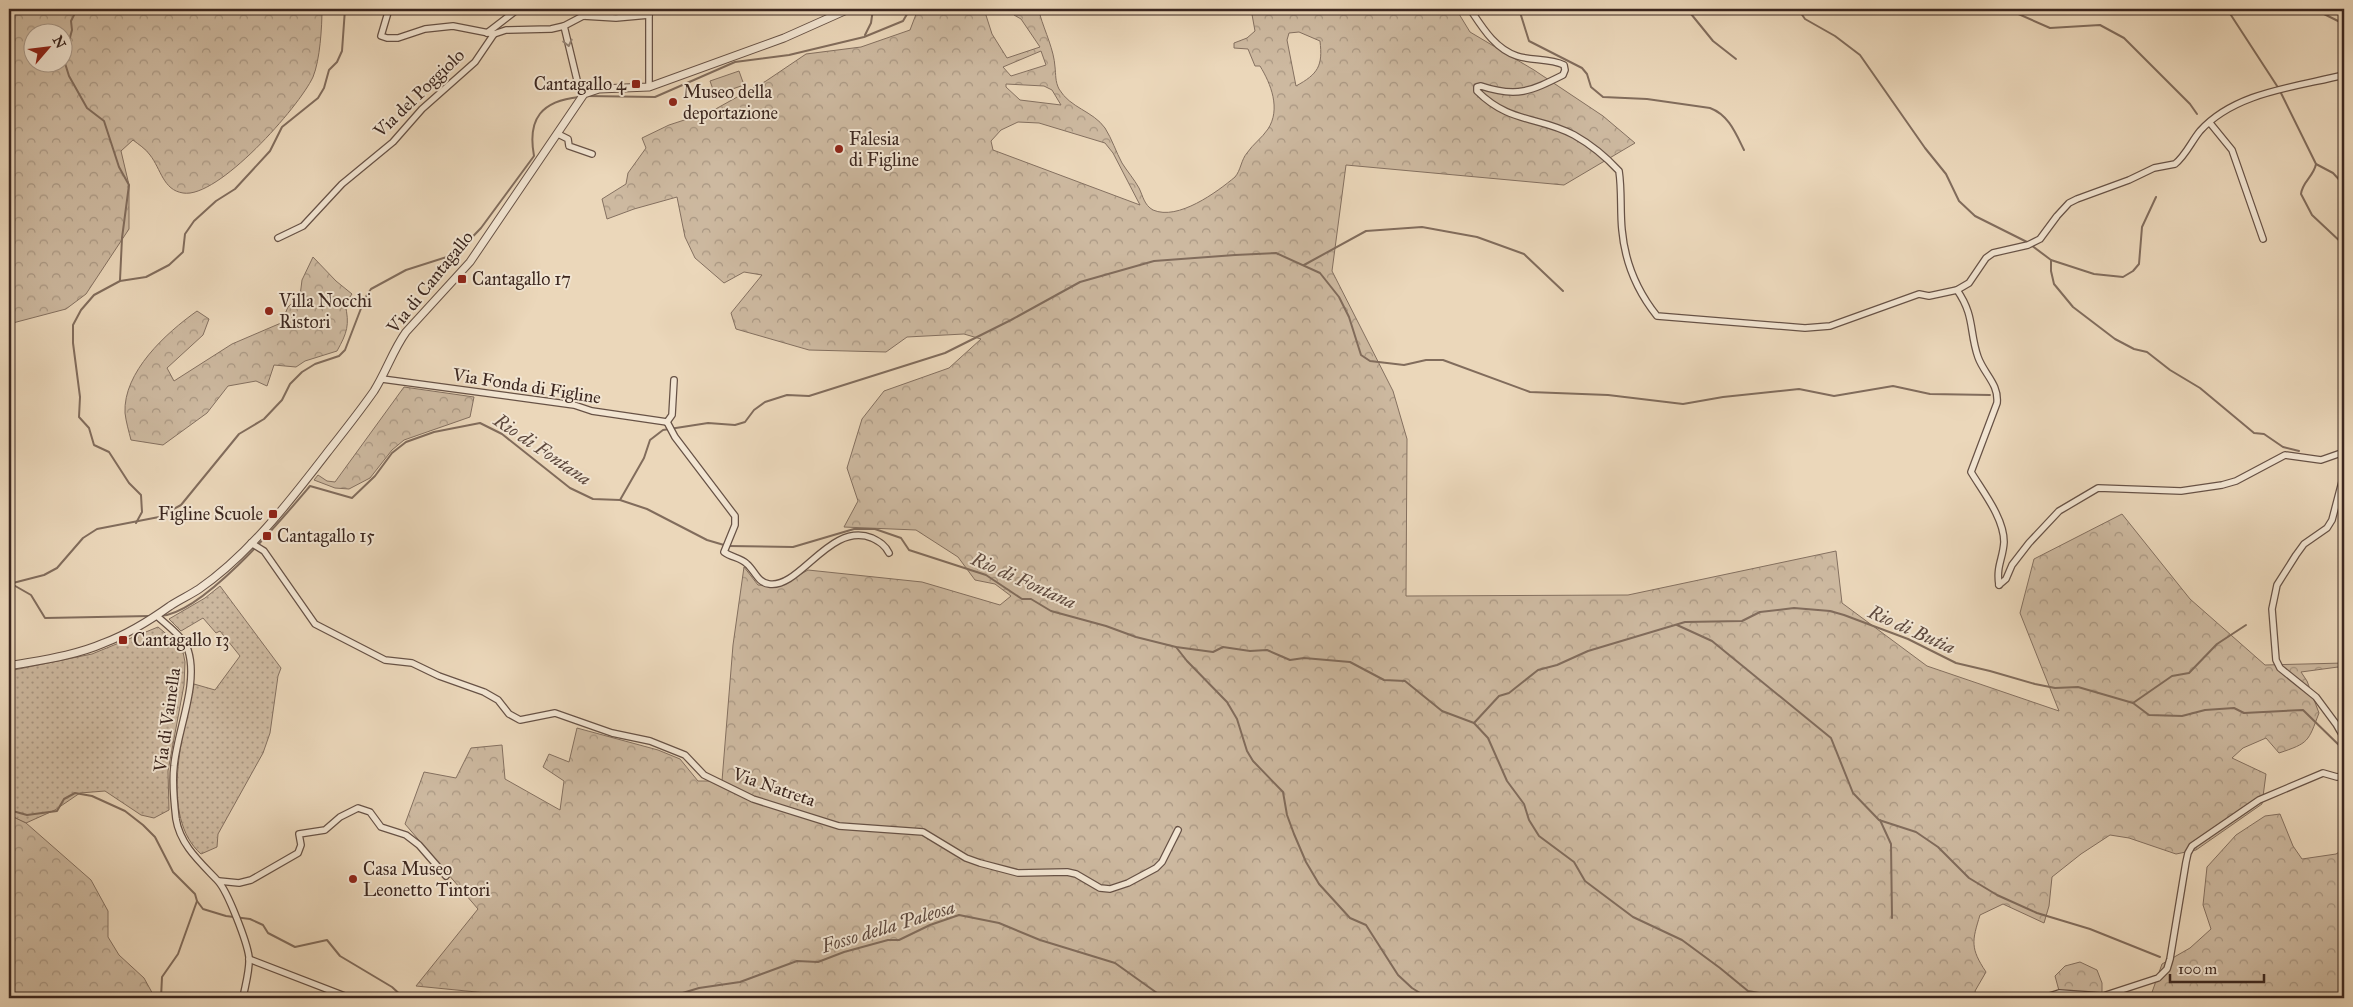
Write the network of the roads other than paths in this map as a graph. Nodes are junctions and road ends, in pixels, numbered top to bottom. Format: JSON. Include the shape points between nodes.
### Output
{"nodes":[{"id":1,"x":388,"y":9,"type":"edge"},
{"id":2,"x":518,"y":9,"type":"edge"},
{"id":3,"x":581,"y":9,"type":"edge"},
{"id":4,"x":849,"y":9,"type":"edge"},
{"id":5,"x":1470,"y":9,"type":"edge"},
{"id":6,"x":650,"y":12,"type":"edge"},
{"id":7,"x":583,"y":16,"type":"junction"},
{"id":8,"x":564,"y":26,"type":"junction"},
{"id":9,"x":486,"y":32,"type":"junction"},
{"id":10,"x":494,"y":34,"type":"junction"},
{"id":11,"x":2344,"y":75,"type":"edge"},
{"id":12,"x":649,"y":87,"type":"junction"},
{"id":13,"x":582,"y":97,"type":"junction"},
{"id":14,"x":2210,"y":123,"type":"junction"},
{"id":15,"x":558,"y":134,"type":"junction"},
{"id":16,"x":592,"y":154,"type":"dead end"},
{"id":17,"x":278,"y":238,"type":"dead end"},
{"id":18,"x":2263,"y":238,"type":"dead end"},
{"id":19,"x":1957,"y":290,"type":"junction"},
{"id":20,"x":382,"y":379,"type":"junction"},
{"id":21,"x":674,"y":380,"type":"dead end"},
{"id":22,"x":667,"y":422,"type":"junction"},
{"id":23,"x":2344,"y":452,"type":"edge"},
{"id":24,"x":2344,"y":474,"type":"edge"},
{"id":25,"x":252,"y":544,"type":"junction"},
{"id":26,"x":889,"y":553,"type":"dead end"},
{"id":27,"x":160,"y":614,"type":"junction"},
{"id":28,"x":9,"y":666,"type":"edge"},
{"id":29,"x":2344,"y":738,"type":"edge"},
{"id":30,"x":2344,"y":776,"type":"edge"},
{"id":31,"x":1178,"y":830,"type":"dead end"},
{"id":32,"x":446,"y":876,"type":"dead end"},
{"id":33,"x":219,"y":882,"type":"junction"},
{"id":34,"x":249,"y":959,"type":"junction"},
{"id":35,"x":243,"y":998,"type":"edge"},
{"id":36,"x":350,"y":998,"type":"edge"},
{"id":37,"x":2043,"y":998,"type":"edge"}],
"edges":[{"from":1,"to":9,"type":"street","via":[[382,36],[387,38],[453,26]]},
{"from":2,"to":9,"type":"street"},
{"from":3,"to":7,"type":"street"},
{"from":4,"to":12,"type":"street","via":[[784,38]]},
{"from":5,"to":19,"type":"street","via":[[1498,45],[1516,56],[1564,65],[1563,75],[1525,92],[1510,94],[1481,86],[1477,91],[1510,115],[1575,135],[1619,172],[1628,267],[1656,316],[1805,328],[1842,322],[1919,294],[1929,296]]},
{"from":6,"to":7,"type":"street","via":[[616,18]]},
{"from":6,"to":12,"type":"street"},
{"from":7,"to":8,"type":"street"},
{"from":8,"to":10,"type":"street","via":[[506,30]]},
{"from":8,"to":13,"type":"street","one_way":true},
{"from":9,"to":10,"type":"street"},
{"from":10,"to":17,"type":"street","name":"Via del Poggiolo","via":[[475,62],[422,109],[393,142],[342,184],[303,226]]},
{"from":11,"to":14,"type":"street","via":[[2257,95]]},
{"from":12,"to":13,"type":"street","via":[[600,89]]},
{"from":13,"to":15,"type":"street","name":"Via di Cantagallo"},
{"from":14,"to":18,"type":"street","via":[[2232,150]]},
{"from":14,"to":19,"type":"street","via":[[2175,164],[2154,168],[2069,203],[2040,239],[2028,246],[1993,253],[1968,283]]},
{"from":15,"to":16,"type":"street","via":[[568,140],[569,146]]},
{"from":15,"to":20,"type":"street","name":"Via di Cantagallo","via":[[470,262],[397,344]]},
{"from":19,"to":23,"type":"street","via":[[1969,312],[1978,357],[1998,394],[1971,472],[2004,534],[1997,571],[1999,585],[2029,543],[2059,511],[2098,488],[2181,491],[2222,486],[2285,455],[2321,460]]},
{"from":20,"to":22,"type":"street","name":"Via Fonda di Figline","via":[[574,405],[592,411]]},
{"from":20,"to":25,"type":"street","name":"Via di Cantagallo","via":[[310,475]]},
{"from":21,"to":22,"type":"street","via":[[672,415]]},
{"from":22,"to":26,"type":"street","via":[[735,516],[735,525],[724,552],[749,565],[761,582],[770,585],[780,582],[802,570],[829,545],[848,537],[866,536],[880,542]]},
{"from":24,"to":29,"type":"street","via":[[2332,520],[2296,555],[2277,585],[2272,609],[2276,660],[2280,668],[2316,697]]},
{"from":25,"to":27,"type":"street","name":"Via di Cantagallo","via":[[200,588]]},
{"from":25,"to":31,"type":"street","name":"Via Natreta","via":[[266,554],[316,624],[356,647],[385,660],[412,664],[484,692],[520,720],[554,713],[612,733],[650,741],[685,755],[704,775],[753,800],[839,826],[923,832],[966,858],[1000,869],[1018,873],[1067,872],[1100,888],[1110,889],[1156,868]]},
{"from":27,"to":28,"type":"street","name":"Via di Cantagallo","via":[[92,647],[51,659]]},
{"from":27,"to":33,"type":"street","name":"Via di Vainella","via":[[180,638],[190,659],[189,687],[174,766],[176,818],[190,850]]},
{"from":30,"to":37,"type":"street","via":[[2323,773],[2259,800],[2192,846],[2186,862],[2170,959],[2167,969],[2158,978],[2103,996],[2059,993]]},
{"from":32,"to":33,"type":"street","via":[[419,845],[406,835],[381,827],[370,812],[358,808],[325,830],[299,834],[298,854],[251,880]]},
{"from":33,"to":34,"type":"street","name":"Via di Vainella","via":[[234,913]]},
{"from":34,"to":35,"type":"street","name":"Via di Vainella"},
{"from":34,"to":36,"type":"street"}]}
